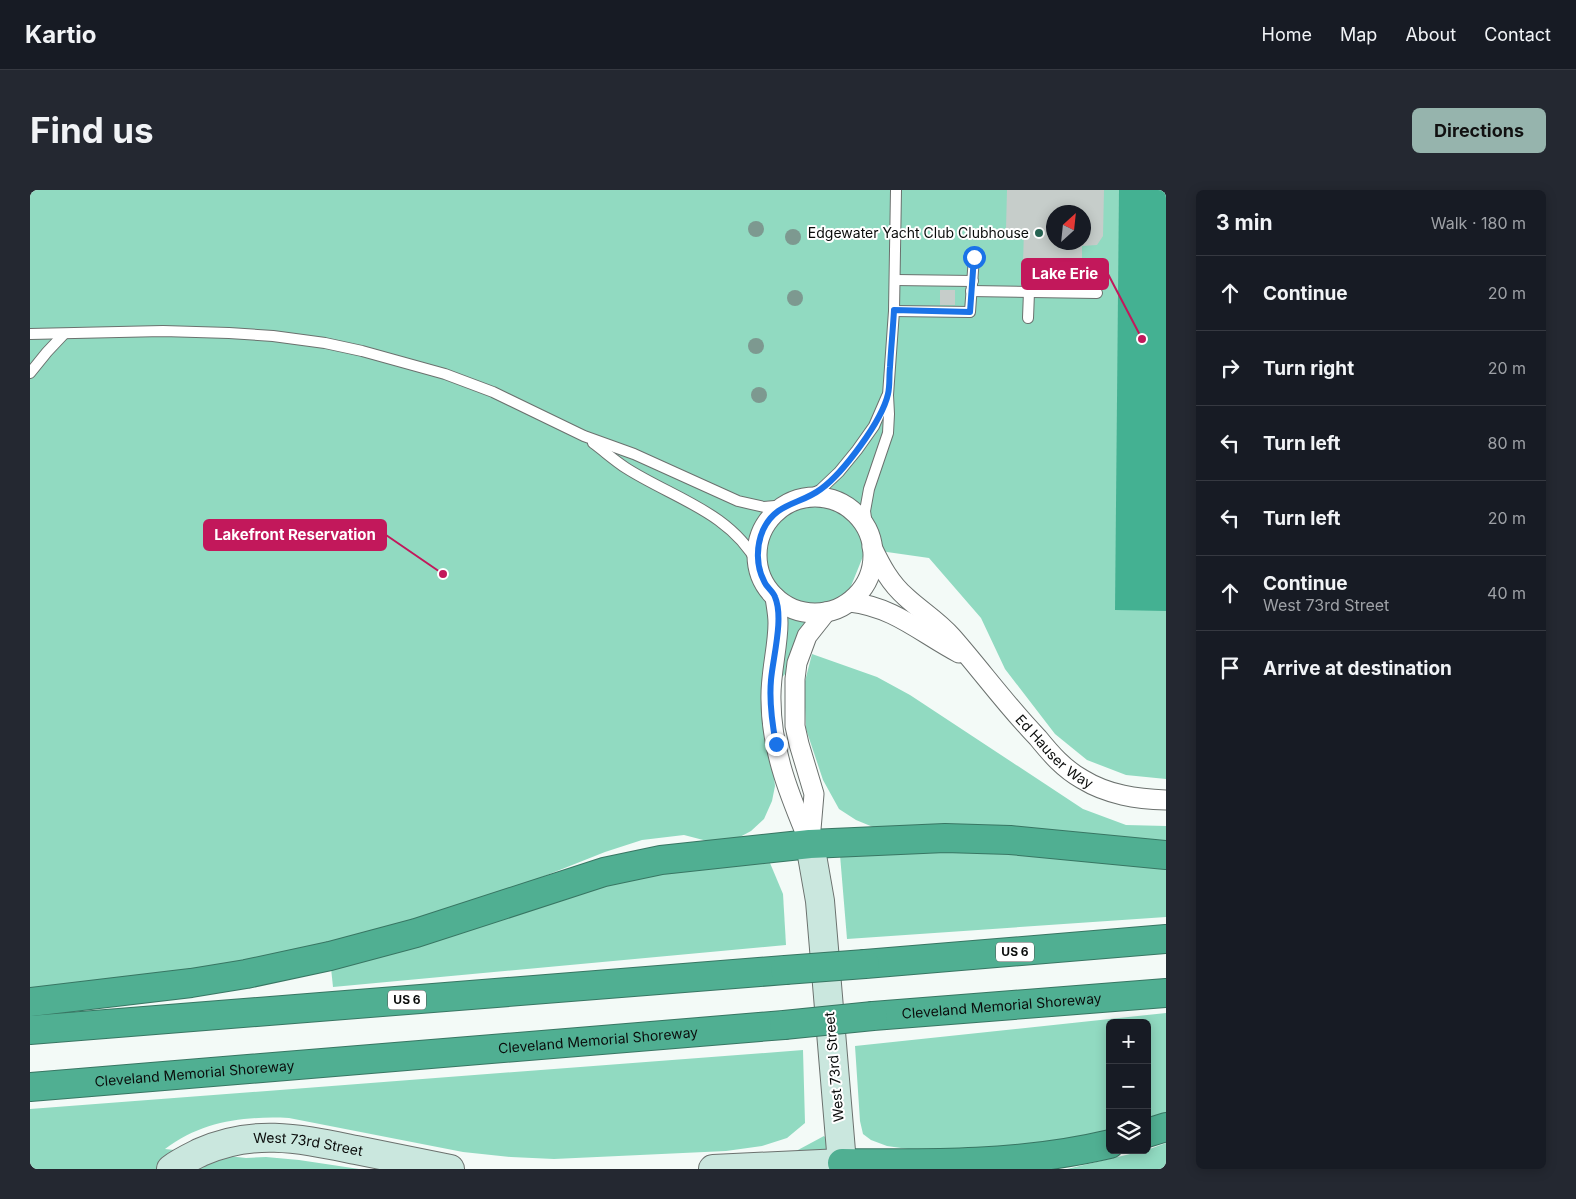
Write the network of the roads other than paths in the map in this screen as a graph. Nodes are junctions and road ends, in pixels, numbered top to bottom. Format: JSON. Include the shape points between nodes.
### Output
{"nodes":[{"id":1,"x":896,"y":190,"type":"edge"},
{"id":2,"x":974,"y":257,"type":"dead end"},
{"id":3,"x":895,"y":280,"type":"junction"},
{"id":4,"x":973,"y":280,"type":"junction"},
{"id":5,"x":971,"y":291,"type":"junction"},
{"id":6,"x":1029,"y":292,"type":"junction"},
{"id":7,"x":1097,"y":293,"type":"dead end"},
{"id":8,"x":894,"y":310,"type":"junction"},
{"id":9,"x":1028,"y":318,"type":"dead end"},
{"id":10,"x":30,"y":334,"type":"edge"},
{"id":11,"x":64,"y":334,"type":"junction"},
{"id":12,"x":30,"y":374,"type":"edge"},
{"id":13,"x":888,"y":395,"type":"junction"},
{"id":14,"x":584,"y":436,"type":"junction"},
{"id":15,"x":794,"y":502,"type":"junction"},
{"id":16,"x":870,"y":539,"type":"junction"},
{"id":17,"x":758,"y":564,"type":"junction"},
{"id":18,"x":775,"y":597,"type":"junction"},
{"id":19,"x":850,"y":602,"type":"junction"},
{"id":20,"x":826,"y":612,"type":"junction"},
{"id":21,"x":969,"y":658,"type":"junction"},
{"id":22,"x":1166,"y":800,"type":"edge"},
{"id":23,"x":810,"y":844,"type":"junction"},
{"id":24,"x":1166,"y":855,"type":"edge"},
{"id":25,"x":1166,"y":939,"type":"edge"},
{"id":26,"x":1166,"y":992,"type":"edge"},
{"id":27,"x":30,"y":1002,"type":"edge"},
{"id":28,"x":30,"y":1030,"type":"edge"},
{"id":29,"x":30,"y":1087,"type":"edge"},
{"id":30,"x":1166,"y":1127,"type":"edge"},
{"id":31,"x":1151,"y":1132,"type":"edge"},
{"id":32,"x":1106,"y":1145,"type":"edge"},
{"id":33,"x":842,"y":1163,"type":"junction"},
{"id":34,"x":171,"y":1169,"type":"edge"},
{"id":35,"x":450,"y":1169,"type":"edge"},
{"id":36,"x":713,"y":1169,"type":"edge"}],
"edges":[{"from":1,"to":3,"type":"lane"},
{"from":2,"to":4,"type":"lane"},
{"from":3,"to":4,"type":"lane"},
{"from":3,"to":8,"type":"lane"},
{"from":4,"to":5,"type":"lane"},
{"from":5,"to":6,"type":"lane"},
{"from":5,"to":8,"type":"lane","via":[[970,312]]},
{"from":6,"to":7,"type":"lane"},
{"from":6,"to":9,"type":"lane"},
{"from":8,"to":13,"type":"lane"},
{"from":10,"to":11,"type":"lane"},
{"from":11,"to":12,"type":"lane"},
{"from":11,"to":14,"type":"lane","via":[[229,333],[325,343],[445,374],[492,392]]},
{"from":13,"to":15,"type":"lane","via":[[874,426],[838,472],[820,490]]},
{"from":13,"to":16,"type":"lane","via":[[888,433],[865,511]]},
{"from":14,"to":15,"type":"lane","via":[[641,457],[738,501],[764,507]]},
{"from":14,"to":17,"type":"lane","via":[[627,469],[726,525],[742,540]]},
{"from":15,"to":16,"type":"street","via":[[817,497],[848,507],[860,518]]},
{"from":15,"to":17,"type":"street","via":[[773,516],[763,529],[758,545]]},
{"from":16,"to":19,"type":"street","via":[[873,562],[869,577]]},
{"from":16,"to":21,"type":"street","name":"Ed Hauser Way","via":[[885,573],[895,586],[945,629]]},
{"from":17,"to":18,"type":"street","via":[[764,582]]},
{"from":18,"to":20,"type":"street","via":[[790,607]]},
{"from":18,"to":23,"type":"street","name":"West 73rd Street","via":[[778,624],[771,682],[772,722],[790,798]]},
{"from":19,"to":20,"type":"street"},
{"from":19,"to":21,"type":"street","via":[[880,608]]},
{"from":20,"to":23,"type":"street","name":"West 73rd Street","via":[[807,636],[794,679],[795,726],[814,794]]},
{"from":21,"to":22,"type":"street","name":"Ed Hauser Way","via":[[1063,766],[1082,780],[1111,793]]},
{"from":23,"to":24,"type":"highway","via":[[978,838]]},
{"from":23,"to":27,"type":"highway","via":[[633,865],[376,945],[292,964],[191,983]]},
{"from":23,"to":33,"type":"street","name":"West 73rd Street","via":[[820,901]]},
{"from":25,"to":28,"type":"highway","number":"US 6","bridge":true},
{"from":26,"to":29,"type":"highway","name":"Cleveland Memorial Shoreway","bridge":true},
{"from":30,"to":31,"type":"highway"},
{"from":32,"to":33,"type":"highway","via":[[1003,1161]]},
{"from":33,"to":36,"type":"street"},
{"from":34,"to":35,"type":"street","name":"West 73rd Street","via":[[225,1143],[272,1137],[304,1140]]}]}
